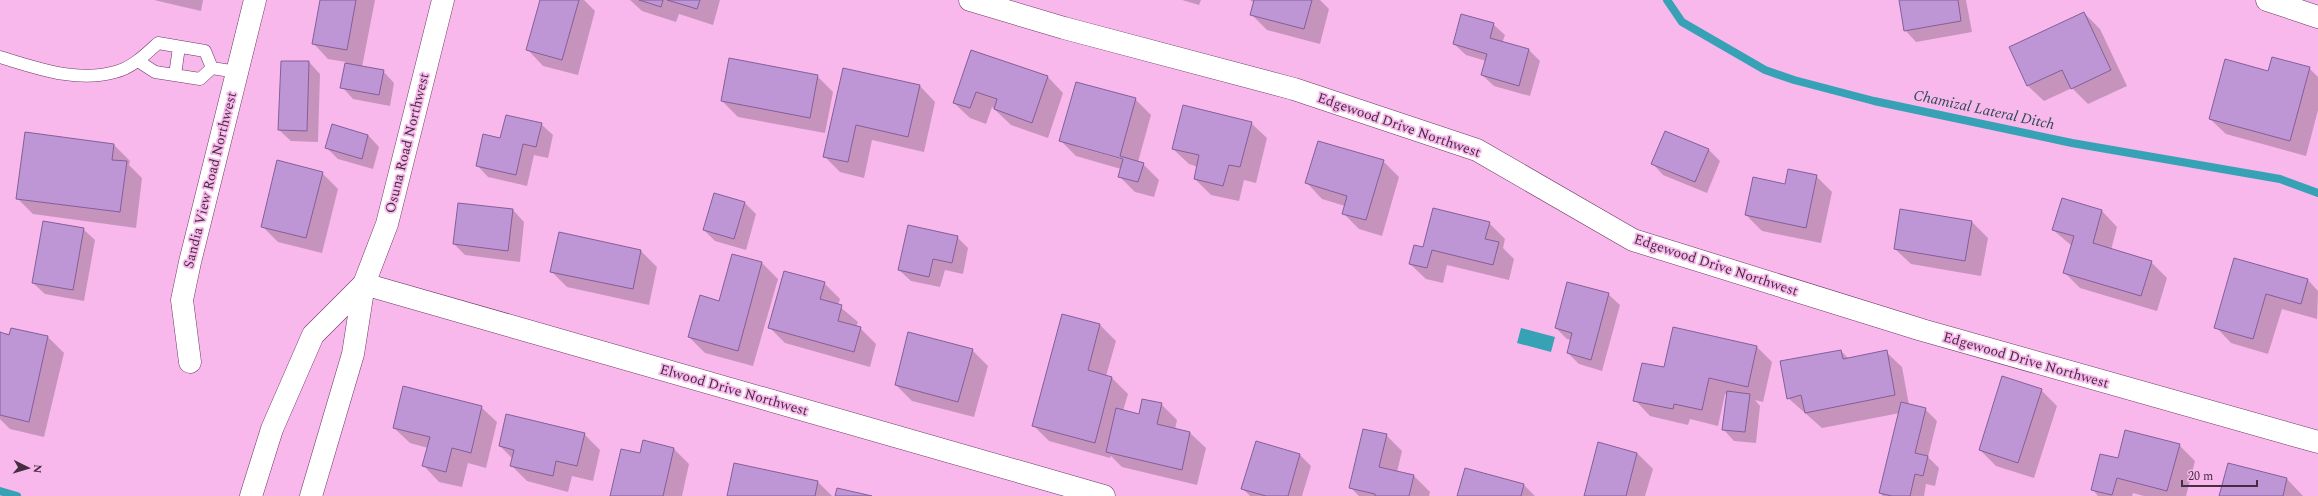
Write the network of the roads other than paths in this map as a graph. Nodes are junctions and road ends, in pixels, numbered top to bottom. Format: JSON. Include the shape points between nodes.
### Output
{"nodes":[{"id":1,"x":255,"y":0,"type":"edge"},
{"id":2,"x":443,"y":0,"type":"edge"},
{"id":3,"x":970,"y":0,"type":"edge"},
{"id":4,"x":2267,"y":0,"type":"edge"},
{"id":5,"x":2315,"y":11,"type":"edge"},
{"id":6,"x":179,"y":46,"type":"junction"},
{"id":7,"x":0,"y":57,"type":"edge"},
{"id":8,"x":138,"y":61,"type":"junction"},
{"id":9,"x":212,"y":68,"type":"junction"},
{"id":10,"x":237,"y":72,"type":"junction"},
{"id":11,"x":175,"y":75,"type":"junction"},
{"id":12,"x":364,"y":284,"type":"junction"},
{"id":13,"x":190,"y":362,"type":"dead end"},
{"id":14,"x":2318,"y":442,"type":"edge"},
{"id":15,"x":251,"y":496,"type":"edge"},
{"id":16,"x":311,"y":496,"type":"edge"},
{"id":17,"x":1104,"y":496,"type":"edge"}],
"edges":[{"from":1,"to":10,"type":"street","name":"Sandia View Road Northwest"},
{"from":2,"to":12,"type":"street","name":"Osuna Road Northwest","via":[[387,224]]},
{"from":3,"to":14,"type":"street","name":"Edgewood Drive Northwest","via":[[1064,28],[1294,89],[1477,150],[1633,240],[1922,330]]},
{"from":4,"to":5,"type":"street"},
{"from":6,"to":8,"type":"lane","via":[[158,43]]},
{"from":6,"to":9,"type":"lane","via":[[205,50]]},
{"from":6,"to":11,"type":"lane"},
{"from":7,"to":8,"type":"lane","via":[[78,77],[115,72]]},
{"from":8,"to":11,"type":"lane","via":[[155,72]]},
{"from":9,"to":10,"type":"lane"},
{"from":9,"to":11,"type":"lane","via":[[200,79]]},
{"from":10,"to":13,"type":"street","name":"Sandia View Road Northwest","via":[[182,300]]},
{"from":12,"to":15,"type":"street","name":"Osuna Road Northwest","via":[[312,335],[272,429]]},
{"from":12,"to":16,"type":"street","name":"Osuna Road Northwest","via":[[353,354]]},
{"from":12,"to":17,"type":"street","name":"Elwood Drive Northwest"}]}
